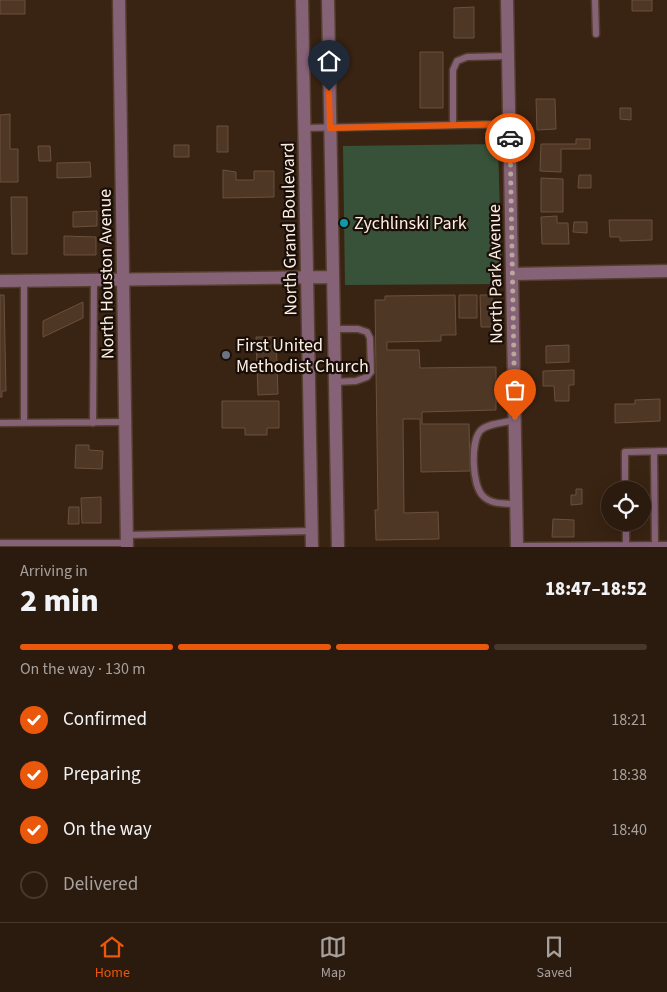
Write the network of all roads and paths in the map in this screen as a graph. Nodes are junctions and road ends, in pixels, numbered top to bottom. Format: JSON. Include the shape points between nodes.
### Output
{"nodes":[{"id":1,"x":119,"y":0,"type":"edge"},
{"id":2,"x":302,"y":0,"type":"edge"},
{"id":3,"x":328,"y":0,"type":"edge"},
{"id":4,"x":507,"y":0,"type":"edge"},
{"id":5,"x":595,"y":0,"type":"edge"},
{"id":6,"x":596,"y":34,"type":"dead end"},
{"id":7,"x":509,"y":56,"type":"junction"},
{"id":8,"x":510,"y":124,"type":"junction"},
{"id":9,"x":453,"y":125,"type":"junction"},
{"id":10,"x":304,"y":128,"type":"junction"},
{"id":11,"x":330,"y":128,"type":"junction"},
{"id":12,"x":667,"y":271,"type":"edge"},
{"id":13,"x":513,"y":274,"type":"junction"},
{"id":14,"x":307,"y":278,"type":"junction"},
{"id":15,"x":332,"y":278,"type":"junction"},
{"id":16,"x":94,"y":280,"type":"junction"},
{"id":17,"x":124,"y":280,"type":"junction"},
{"id":18,"x":0,"y":281,"type":"edge"},
{"id":19,"x":24,"y":281,"type":"junction"},
{"id":20,"x":334,"y":329,"type":"junction"},
{"id":21,"x":334,"y":382,"type":"junction"},
{"id":22,"x":515,"y":420,"type":"junction"},
{"id":23,"x":125,"y":422,"type":"junction"},
{"id":24,"x":0,"y":423,"type":"edge"},
{"id":25,"x":24,"y":423,"type":"junction"},
{"id":26,"x":93,"y":423,"type":"junction"},
{"id":27,"x":667,"y":451,"type":"edge"},
{"id":28,"x":654,"y":452,"type":"junction"},
{"id":29,"x":625,"y":481,"type":"edge"},
{"id":30,"x":516,"y":504,"type":"junction"},
{"id":31,"x":312,"y":531,"type":"junction"},
{"id":32,"x":626,"y":531,"type":"edge"},
{"id":33,"x":127,"y":542,"type":"edge"},
{"id":34,"x":0,"y":543,"type":"edge"},
{"id":35,"x":626,"y":545,"type":"junction"},
{"id":36,"x":655,"y":545,"type":"junction"},
{"id":37,"x":667,"y":545,"type":"edge"},
{"id":38,"x":517,"y":546,"type":"edge"},
{"id":39,"x":312,"y":547,"type":"edge"},
{"id":40,"x":338,"y":547,"type":"edge"}],
"edges":[{"from":1,"to":17,"type":"street","name":"North Houston Avenue"},
{"from":2,"to":10,"type":"street","name":"North Grand Boulevard"},
{"from":3,"to":11,"type":"street"},
{"from":4,"to":7,"type":"street","name":"North Park Avenue"},
{"from":5,"to":6,"type":"lane"},
{"from":7,"to":8,"type":"street","name":"North Park Avenue"},
{"from":7,"to":9,"type":"lane","via":[[457,61],[453,70]]},
{"from":8,"to":9,"type":"lane"},
{"from":8,"to":13,"type":"street","name":"North Park Avenue"},
{"from":9,"to":11,"type":"lane"},
{"from":10,"to":11,"type":"lane"},
{"from":10,"to":14,"type":"street","name":"North Grand Boulevard"},
{"from":11,"to":15,"type":"street"},
{"from":12,"to":13,"type":"street"},
{"from":13,"to":22,"type":"street","name":"North Park Avenue"},
{"from":14,"to":15,"type":"street"},
{"from":14,"to":17,"type":"street"},
{"from":14,"to":31,"type":"street","name":"North Grand Boulevard"},
{"from":15,"to":20,"type":"street"},
{"from":16,"to":17,"type":"street"},
{"from":16,"to":19,"type":"street"},
{"from":16,"to":26,"type":"lane"},
{"from":17,"to":23,"type":"street","name":"North Houston Avenue"},
{"from":18,"to":19,"type":"street"},
{"from":19,"to":25,"type":"lane"},
{"from":20,"to":21,"type":"street"},
{"from":20,"to":21,"type":"lane","via":[[367,332],[371,372],[356,381]]},
{"from":21,"to":40,"type":"street"},
{"from":22,"to":30,"type":"street","name":"North Park Avenue"},
{"from":22,"to":30,"type":"lane","via":[[480,432],[475,445],[474,482],[484,497],[494,503]]},
{"from":23,"to":26,"type":"lane"},
{"from":23,"to":33,"type":"street","name":"North Houston Avenue"},
{"from":24,"to":25,"type":"lane"},
{"from":25,"to":26,"type":"lane"},
{"from":27,"to":28,"type":"lane"},
{"from":28,"to":29,"type":"lane","via":[[625,452]]},
{"from":28,"to":36,"type":"lane"},
{"from":30,"to":38,"type":"street","name":"North Park Avenue"},
{"from":31,"to":33,"type":"lane"},
{"from":31,"to":39,"type":"street","name":"North Grand Boulevard"},
{"from":32,"to":35,"type":"lane"},
{"from":33,"to":34,"type":"lane"},
{"from":35,"to":36,"type":"lane"},
{"from":35,"to":38,"type":"lane"},
{"from":36,"to":37,"type":"lane"}]}
